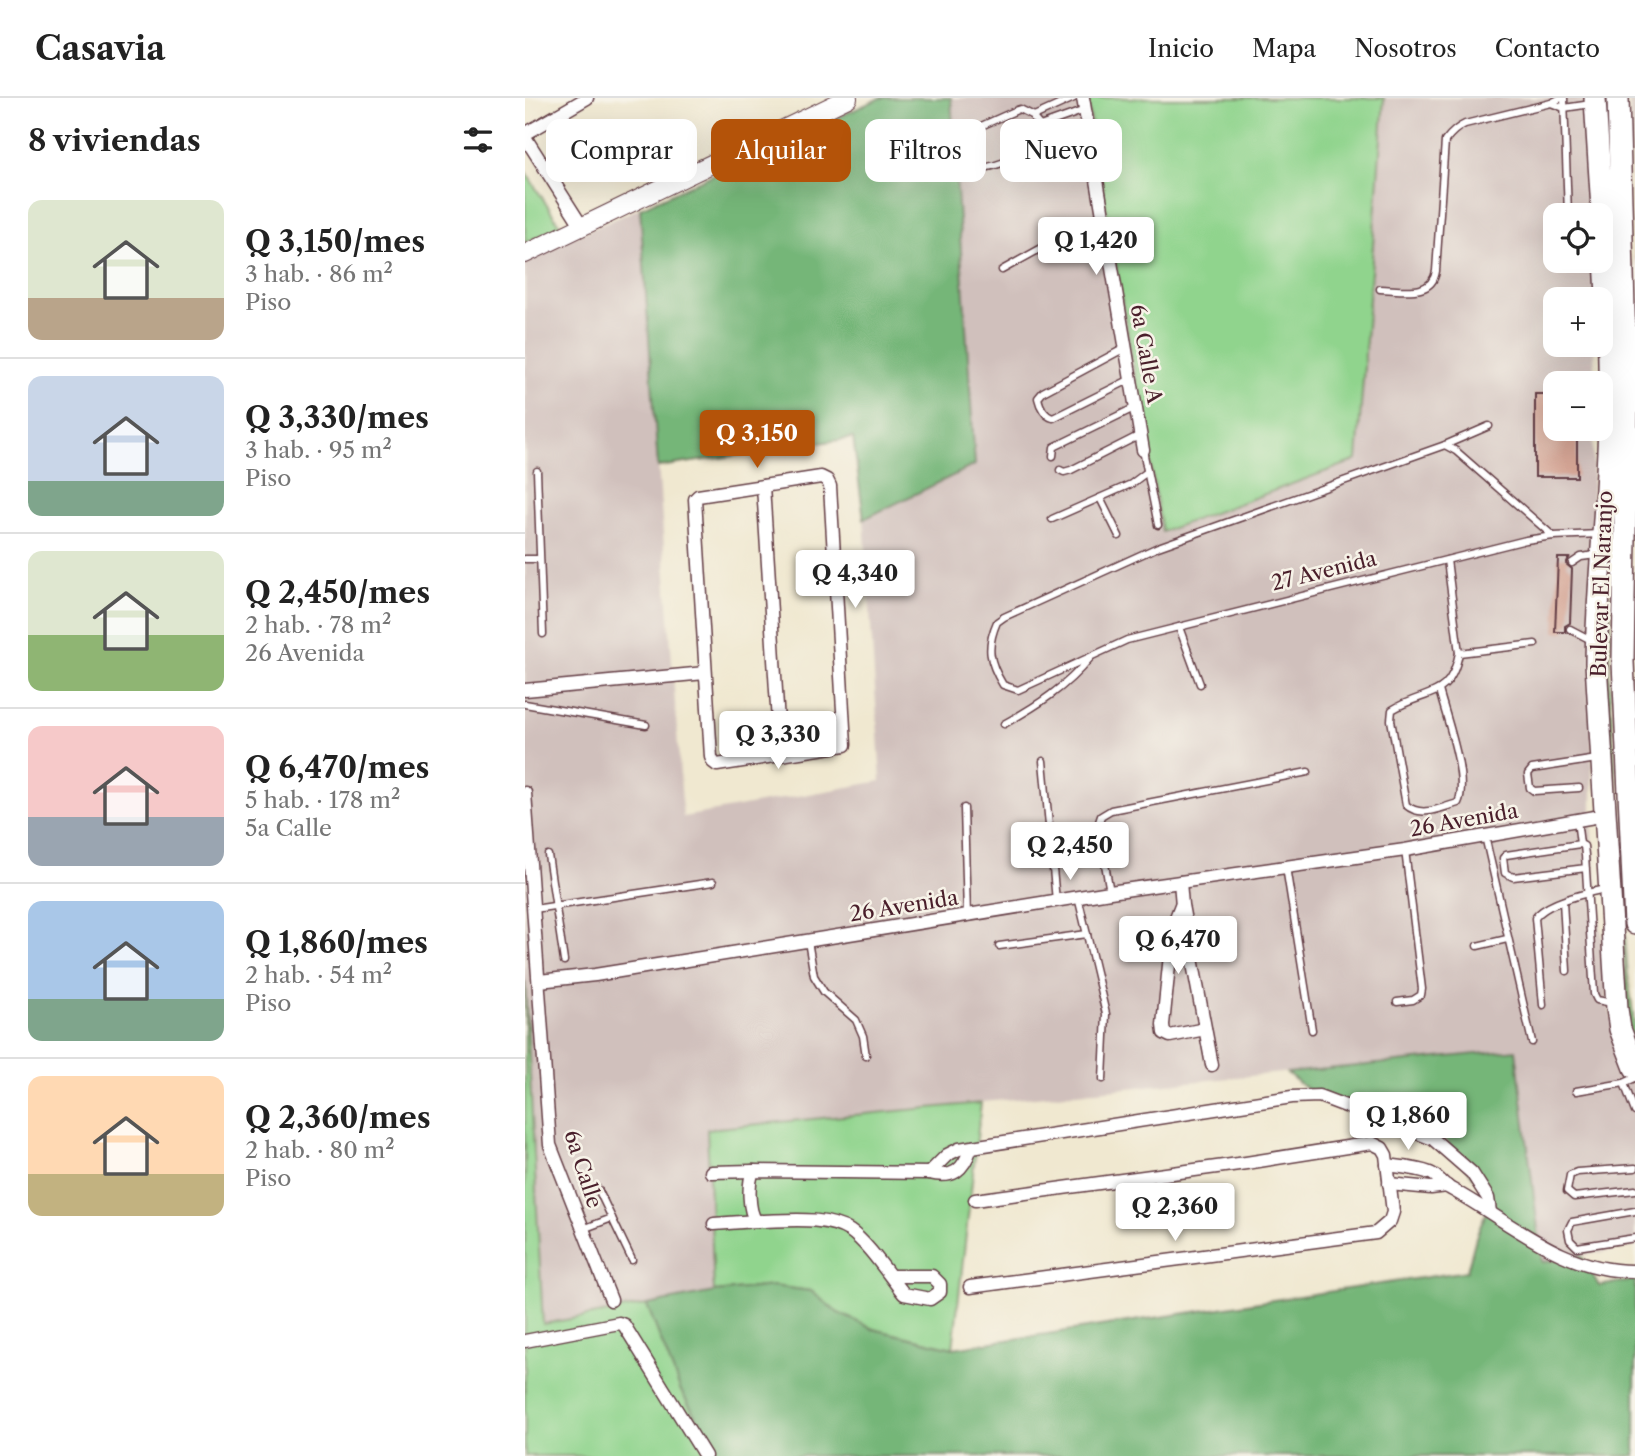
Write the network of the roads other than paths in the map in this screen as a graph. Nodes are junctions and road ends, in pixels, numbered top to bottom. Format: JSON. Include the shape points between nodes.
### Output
{"nodes":[{"id":1,"x":587,"y":98,"type":"edge"},
{"id":2,"x":848,"y":98,"type":"edge"},
{"id":3,"x":1073,"y":98,"type":"edge"},
{"id":4,"x":1562,"y":98,"type":"edge"},
{"id":5,"x":1618,"y":98,"type":"edge"},
{"id":6,"x":1595,"y":101,"type":"edge"},
{"id":7,"x":1552,"y":103,"type":"junction"},
{"id":8,"x":1084,"y":104,"type":"edge"},
{"id":9,"x":1564,"y":108,"type":"junction"},
{"id":10,"x":1034,"y":116,"type":"junction"},
{"id":11,"x":525,"y":136,"type":"edge"},
{"id":12,"x":1000,"y":161,"type":"edge"},
{"id":13,"x":1568,"y":203,"type":"edge"},
{"id":14,"x":1103,"y":214,"type":"junction"},
{"id":15,"x":581,"y":225,"type":"junction"},
{"id":16,"x":525,"y":254,"type":"edge"},
{"id":17,"x":1002,"y":270,"type":"dead end"},
{"id":18,"x":1380,"y":289,"type":"dead end"},
{"id":19,"x":1629,"y":308,"type":"edge"},
{"id":20,"x":1125,"y":348,"type":"junction"},
{"id":21,"x":1630,"y":363,"type":"edge"},
{"id":22,"x":1131,"y":379,"type":"junction"},
{"id":23,"x":1136,"y":407,"type":"junction"},
{"id":24,"x":1489,"y":426,"type":"dead end"},
{"id":25,"x":1140,"y":434,"type":"junction"},
{"id":26,"x":1445,"y":445,"type":"junction"},
{"id":27,"x":1143,"y":450,"type":"joint"},
{"id":28,"x":1053,"y":456,"type":"dead end"},
{"id":29,"x":1631,"y":462,"type":"edge"},
{"id":30,"x":1060,"y":470,"type":"dead end"},
{"id":31,"x":537,"y":471,"type":"dead end"},
{"id":32,"x":1147,"y":472,"type":"junction"},
{"id":33,"x":762,"y":486,"type":"junction"},
{"id":34,"x":1100,"y":498,"type":"junction"},
{"id":35,"x":1052,"y":519,"type":"dead end"},
{"id":36,"x":1158,"y":525,"type":"dead end"},
{"id":37,"x":1631,"y":530,"type":"edge"},
{"id":38,"x":1119,"y":536,"type":"dead end"},
{"id":39,"x":1553,"y":536,"type":"junction"},
{"id":40,"x":1602,"y":545,"type":"junction"},
{"id":41,"x":1630,"y":554,"type":"edge"},
{"id":42,"x":539,"y":558,"type":"junction"},
{"id":43,"x":525,"y":559,"type":"edge"},
{"id":44,"x":1447,"y":560,"type":"junction"},
{"id":45,"x":1572,"y":563,"type":"dead end"},
{"id":46,"x":1179,"y":627,"type":"junction"},
{"id":47,"x":1570,"y":629,"type":"dead end"},
{"id":48,"x":1630,"y":630,"type":"edge"},
{"id":49,"x":543,"y":634,"type":"dead end"},
{"id":50,"x":1596,"y":642,"type":"junction"},
{"id":51,"x":1535,"y":644,"type":"dead end"},
{"id":52,"x":1459,"y":653,"type":"junction"},
{"id":53,"x":1091,"y":656,"type":"junction"},
{"id":54,"x":705,"y":673,"type":"junction"},
{"id":55,"x":1200,"y":684,"type":"dead end"},
{"id":56,"x":525,"y":690,"type":"edge"},
{"id":57,"x":1439,"y":690,"type":"junction"},
{"id":58,"x":525,"y":704,"type":"edge"},
{"id":59,"x":1004,"y":724,"type":"dead end"},
{"id":60,"x":646,"y":725,"type":"dead end"},
{"id":61,"x":780,"y":754,"type":"junction"},
{"id":62,"x":1602,"y":758,"type":"junction"},
{"id":63,"x":1043,"y":761,"type":"dead end"},
{"id":64,"x":1308,"y":772,"type":"dead end"},
{"id":65,"x":1579,"y":788,"type":"dead end"},
{"id":66,"x":525,"y":793,"type":"edge"},
{"id":67,"x":964,"y":808,"type":"dead end"},
{"id":68,"x":1606,"y":815,"type":"junction"},
{"id":69,"x":1577,"y":820,"type":"junction"},
{"id":70,"x":1485,"y":836,"type":"junction"},
{"id":71,"x":1580,"y":844,"type":"junction"},
{"id":72,"x":1405,"y":850,"type":"junction"},
{"id":73,"x":548,"y":855,"type":"dead end"},
{"id":74,"x":1286,"y":867,"type":"junction"},
{"id":75,"x":1585,"y":868,"type":"junction"},
{"id":76,"x":713,"y":882,"type":"dead end"},
{"id":77,"x":1180,"y":882,"type":"junction"},
{"id":78,"x":1633,"y":883,"type":"edge"},
{"id":79,"x":1610,"y":887,"type":"junction"},
{"id":80,"x":1110,"y":892,"type":"junction"},
{"id":81,"x":1586,"y":895,"type":"junction"},
{"id":82,"x":1078,"y":897,"type":"junction"},
{"id":83,"x":1056,"y":901,"type":"junction"},
{"id":84,"x":1563,"y":901,"type":"junction"},
{"id":85,"x":1182,"y":905,"type":"junction"},
{"id":86,"x":555,"y":906,"type":"junction"},
{"id":87,"x":534,"y":909,"type":"junction"},
{"id":88,"x":967,"y":915,"type":"junction"},
{"id":89,"x":1635,"y":924,"type":"edge"},
{"id":90,"x":1087,"y":934,"type":"junction"},
{"id":91,"x":1507,"y":939,"type":"junction"},
{"id":92,"x":808,"y":941,"type":"junction"},
{"id":93,"x":999,"y":946,"type":"dead end"},
{"id":94,"x":1477,"y":946,"type":"dead end"},
{"id":95,"x":564,"y":961,"type":"dead end"},
{"id":96,"x":1567,"y":971,"type":"dead end"},
{"id":97,"x":539,"y":981,"type":"junction"},
{"id":98,"x":1397,"y":1002,"type":"dead end"},
{"id":99,"x":1617,"y":1003,"type":"junction"},
{"id":100,"x":1543,"y":1005,"type":"dead end"},
{"id":101,"x":1205,"y":1030,"type":"junction"},
{"id":102,"x":1312,"y":1030,"type":"dead end"},
{"id":103,"x":1532,"y":1042,"type":"dead end"},
{"id":104,"x":866,"y":1056,"type":"dead end"},
{"id":105,"x":1212,"y":1065,"type":"dead end"},
{"id":106,"x":1629,"y":1075,"type":"edge"},
{"id":107,"x":1635,"y":1078,"type":"edge"},
{"id":108,"x":1103,"y":1079,"type":"dead end"},
{"id":109,"x":1576,"y":1091,"type":"dead end"},
{"id":110,"x":1635,"y":1112,"type":"edge"},
{"id":111,"x":971,"y":1148,"type":"junction"},
{"id":112,"x":1387,"y":1165,"type":"junction"},
{"id":113,"x":1635,"y":1168,"type":"edge"},
{"id":114,"x":753,"y":1171,"type":"junction"},
{"id":115,"x":711,"y":1172,"type":"dead end"},
{"id":116,"x":929,"y":1173,"type":"junction"},
{"id":117,"x":1389,"y":1184,"type":"junction"},
{"id":118,"x":1447,"y":1186,"type":"junction"},
{"id":119,"x":599,"y":1189,"type":"dead end"},
{"id":120,"x":1635,"y":1190,"type":"edge"},
{"id":121,"x":975,"y":1200,"type":"dead end"},
{"id":122,"x":1635,"y":1211,"type":"edge"},
{"id":123,"x":1490,"y":1212,"type":"junction"},
{"id":124,"x":612,"y":1218,"type":"junction"},
{"id":125,"x":756,"y":1221,"type":"junction"},
{"id":126,"x":714,"y":1224,"type":"dead end"},
{"id":127,"x":583,"y":1229,"type":"junction"},
{"id":128,"x":1635,"y":1238,"type":"edge"},
{"id":129,"x":632,"y":1259,"type":"dead end"},
{"id":130,"x":1635,"y":1270,"type":"edge"},
{"id":131,"x":891,"y":1276,"type":"dead end"},
{"id":132,"x":970,"y":1287,"type":"dead end"},
{"id":133,"x":611,"y":1300,"type":"dead end"},
{"id":134,"x":525,"y":1341,"type":"edge"},
{"id":135,"x":705,"y":1456,"type":"edge"}],
"edges":[{"from":1,"to":11,"type":"street"},
{"from":2,"to":15,"type":"street"},
{"from":3,"to":10,"type":"lane"},
{"from":4,"to":7,"type":"lane"},
{"from":4,"to":9,"type":"lane"},
{"from":5,"to":19,"type":"main road","name":"Bulevar El Naranjo"},
{"from":6,"to":9,"type":"lane"},
{"from":6,"to":40,"type":"main road","name":"Bulevar El Naranjo","via":[[1609,344]]},
{"from":7,"to":9,"type":"lane"},
{"from":7,"to":18,"type":"lane","via":[[1465,124],[1450,134],[1445,141],[1434,282],[1423,290]]},
{"from":8,"to":10,"type":"lane","via":[[1040,126]]},
{"from":8,"to":14,"type":"street","name":"6a Calle A"},
{"from":9,"to":13,"type":"lane"},
{"from":10,"to":12,"type":"lane","via":[[1020,109],[961,135],[959,158],[966,168],[976,170]]},
{"from":11,"to":15,"type":"street"},
{"from":14,"to":17,"type":"lane"},
{"from":14,"to":20,"type":"street","name":"6a Calle A"},
{"from":15,"to":16,"type":"street"},
{"from":19,"to":21,"type":"main road","name":"Bulevar El Naranjo"},
{"from":20,"to":22,"type":"street","name":"6a Calle A"},
{"from":20,"to":22,"type":"lane","via":[[1038,398],[1053,418]]},
{"from":21,"to":29,"type":"main road","name":"Bulevar El Naranjo"},
{"from":22,"to":23,"type":"street","name":"6a Calle A"},
{"from":23,"to":25,"type":"street","name":"6a Calle A"},
{"from":23,"to":28,"type":"lane","via":[[1054,447]]},
{"from":24,"to":26,"type":"lane"},
{"from":25,"to":27,"type":"street","name":"6a Calle A"},
{"from":25,"to":30,"type":"lane","via":[[1071,470]]},
{"from":26,"to":39,"type":"lane"},
{"from":26,"to":53,"type":"lane","name":"27 Avenida","via":[[1158,547],[997,622],[989,644],[1003,685],[1018,690]]},
{"from":27,"to":32,"type":"lane"},
{"from":29,"to":37,"type":"main road","name":"Bulevar El Naranjo"},
{"from":31,"to":42,"type":"lane"},
{"from":32,"to":34,"type":"lane"},
{"from":32,"to":36,"type":"lane"},
{"from":33,"to":54,"type":"street","via":[[695,499]]},
{"from":33,"to":61,"type":"street"},
{"from":33,"to":61,"type":"street","via":[[821,477],[830,486],[847,738],[841,747]]},
{"from":34,"to":35,"type":"lane"},
{"from":34,"to":38,"type":"lane"},
{"from":37,"to":41,"type":"main road","name":"Bulevar El Naranjo"},
{"from":39,"to":40,"type":"lane","name":"27 Avenida"},
{"from":39,"to":44,"type":"lane","name":"27 Avenida"},
{"from":40,"to":41,"type":"street","name":"27 Avenida"},
{"from":40,"to":45,"type":"lane"},
{"from":40,"to":50,"type":"main road","name":"Bulevar El Naranjo"},
{"from":41,"to":48,"type":"main road","name":"Bulevar El Naranjo"},
{"from":42,"to":43,"type":"lane"},
{"from":42,"to":49,"type":"lane"},
{"from":44,"to":46,"type":"lane","name":"27 Avenida"},
{"from":44,"to":52,"type":"lane"},
{"from":46,"to":53,"type":"lane","name":"27 Avenida","via":[[1126,640]]},
{"from":46,"to":55,"type":"lane"},
{"from":47,"to":50,"type":"lane"},
{"from":48,"to":78,"type":"main road","name":"Bulevar El Naranjo","via":[[1626,662]]},
{"from":50,"to":62,"type":"main road","name":"Bulevar El Naranjo"},
{"from":51,"to":52,"type":"lane"},
{"from":52,"to":57,"type":"lane","via":[[1450,681]]},
{"from":53,"to":59,"type":"lane","via":[[1042,703]]},
{"from":54,"to":56,"type":"street"},
{"from":54,"to":61,"type":"street","via":[[713,762]]},
{"from":57,"to":57,"type":"lane","via":[[1392,710],[1406,805],[1414,812],[1458,803],[1462,794],[1462,777]]},
{"from":58,"to":60,"type":"lane"},
{"from":62,"to":65,"type":"lane","via":[[1532,769],[1528,774],[1534,791]]},
{"from":62,"to":68,"type":"main road","name":"Bulevar El Naranjo"},
{"from":63,"to":83,"type":"lane"},
{"from":64,"to":80,"type":"lane","via":[[1111,810],[1101,816],[1098,825]]},
{"from":66,"to":87,"type":"street","name":"6a Calle"},
{"from":67,"to":88,"type":"lane"},
{"from":68,"to":69,"type":"street","name":"26 Avenida"},
{"from":68,"to":79,"type":"main road","name":"Bulevar El Naranjo"},
{"from":69,"to":70,"type":"street","name":"26 Avenida"},
{"from":69,"to":71,"type":"lane"},
{"from":70,"to":72,"type":"street","name":"26 Avenida"},
{"from":70,"to":91,"type":"lane"},
{"from":71,"to":75,"type":"lane","via":[[1585,850]]},
{"from":71,"to":75,"type":"lane","via":[[1506,855],[1505,873],[1513,877]]},
{"from":72,"to":74,"type":"street","name":"26 Avenida"},
{"from":72,"to":98,"type":"lane","via":[[1422,989],[1413,1000]]},
{"from":73,"to":86,"type":"lane"},
{"from":74,"to":77,"type":"street","name":"26 Avenida"},
{"from":74,"to":102,"type":"lane"},
{"from":75,"to":81,"type":"lane"},
{"from":76,"to":86,"type":"lane"},
{"from":77,"to":80,"type":"street","name":"26 Avenida"},
{"from":77,"to":85,"type":"street"},
{"from":78,"to":89,"type":"main road","name":"Bulevar El Naranjo"},
{"from":79,"to":81,"type":"lane"},
{"from":79,"to":99,"type":"main road","name":"Bulevar El Naranjo"},
{"from":80,"to":82,"type":"street","name":"26 Avenida"},
{"from":81,"to":84,"type":"lane"},
{"from":81,"to":99,"type":"lane","via":[[1594,994],[1597,1000]]},
{"from":82,"to":83,"type":"street","name":"26 Avenida"},
{"from":82,"to":90,"type":"lane"},
{"from":83,"to":88,"type":"street","name":"26 Avenida"},
{"from":84,"to":96,"type":"lane"},
{"from":84,"to":100,"type":"lane","via":[[1539,911],[1535,918]]},
{"from":85,"to":101,"type":"street"},
{"from":85,"to":101,"type":"street","via":[[1173,925],[1164,1033]]},
{"from":86,"to":87,"type":"lane"},
{"from":86,"to":95,"type":"lane"},
{"from":87,"to":97,"type":"street","name":"6a Calle"},
{"from":88,"to":92,"type":"street","name":"26 Avenida"},
{"from":90,"to":93,"type":"lane"},
{"from":90,"to":108,"type":"lane","via":[[1105,1014]]},
{"from":91,"to":94,"type":"lane"},
{"from":91,"to":103,"type":"lane"},
{"from":92,"to":97,"type":"street","name":"26 Avenida"},
{"from":92,"to":104,"type":"lane","via":[[814,976],[824,992],[856,1020]]},
{"from":97,"to":127,"type":"street","name":"6a Calle","via":[[550,1144]]},
{"from":99,"to":106,"type":"main road","name":"Bulevar El Naranjo"},
{"from":101,"to":105,"type":"street"},
{"from":106,"to":107,"type":"lane"},
{"from":106,"to":109,"type":"lane"},
{"from":106,"to":110,"type":"lane"},
{"from":111,"to":116,"type":"street","via":[[947,1154]]},
{"from":111,"to":116,"type":"street","via":[[952,1174]]},
{"from":111,"to":123,"type":"street","via":[[1278,1099],[1319,1097],[1433,1139],[1472,1173],[1488,1198]]},
{"from":112,"to":117,"type":"street"},
{"from":112,"to":118,"type":"street","via":[[1431,1173]]},
{"from":112,"to":121,"type":"street","via":[[1382,1148],[1373,1143]]},
{"from":113,"to":120,"type":"lane","via":[[1577,1172],[1570,1175],[1567,1191],[1574,1197]]},
{"from":114,"to":115,"type":"street"},
{"from":114,"to":116,"type":"street"},
{"from":114,"to":125,"type":"street","via":[[751,1210]]},
{"from":117,"to":118,"type":"street"},
{"from":117,"to":132,"type":"street","via":[[1393,1212],[1376,1233]]},
{"from":118,"to":123,"type":"street"},
{"from":119,"to":124,"type":"lane"},
{"from":122,"to":128,"type":"lane","via":[[1572,1222],[1568,1230],[1577,1247]]},
{"from":123,"to":130,"type":"street","via":[[1564,1257],[1607,1269]]},
{"from":124,"to":127,"type":"lane"},
{"from":124,"to":129,"type":"lane"},
{"from":125,"to":126,"type":"street"},
{"from":125,"to":131,"type":"street","via":[[823,1222],[850,1231]]},
{"from":127,"to":133,"type":"street","name":"6a Calle"},
{"from":134,"to":135,"type":"street","via":[[619,1323],[627,1327]]}]}
